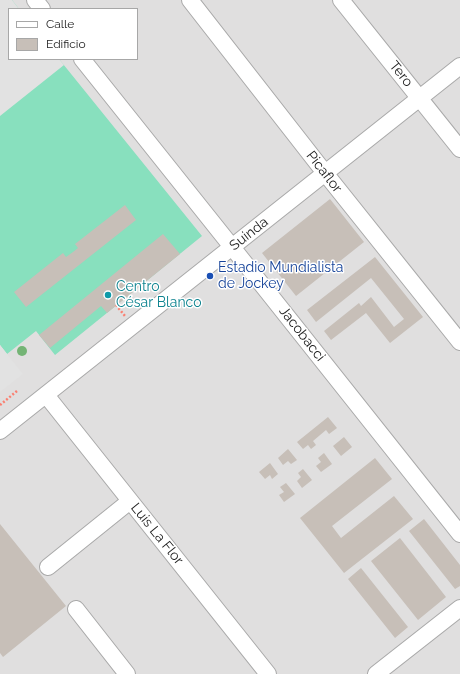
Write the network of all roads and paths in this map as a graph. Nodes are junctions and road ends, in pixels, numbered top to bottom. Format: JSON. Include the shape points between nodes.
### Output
{"nodes":[{"id":1,"x":35,"y":0,"type":"edge"},
{"id":2,"x":190,"y":0,"type":"edge"},
{"id":3,"x":341,"y":0,"type":"edge"},
{"id":4,"x":41,"y":8,"type":"edge"},
{"id":5,"x":83,"y":60,"type":"edge"},
{"id":6,"x":460,"y":66,"type":"edge"},
{"id":7,"x":420,"y":98,"type":"junction"},
{"id":8,"x":460,"y":149,"type":"edge"},
{"id":9,"x":325,"y":173,"type":"junction"},
{"id":10,"x":232,"y":247,"type":"junction"},
{"id":11,"x":460,"y":342,"type":"edge"},
{"id":12,"x":17,"y":391,"type":"dead end"},
{"id":13,"x":46,"y":395,"type":"junction"},
{"id":14,"x":0,"y":405,"type":"edge"},
{"id":15,"x":0,"y":431,"type":"edge"},
{"id":16,"x":130,"y":501,"type":"junction"},
{"id":17,"x":460,"y":534,"type":"edge"},
{"id":18,"x":48,"y":567,"type":"dead end"},
{"id":19,"x":460,"y":608,"type":"edge"},
{"id":20,"x":76,"y":609,"type":"dead end"},
{"id":21,"x":127,"y":674,"type":"edge"},
{"id":22,"x":268,"y":674,"type":"edge"},
{"id":23,"x":376,"y":674,"type":"edge"}],
"edges":[{"from":1,"to":4,"type":"street"},
{"from":2,"to":9,"type":"street","name":"Picaflor"},
{"from":3,"to":7,"type":"street","name":"Tero"},
{"from":5,"to":10,"type":"street","name":"Jacobacci"},
{"from":6,"to":7,"type":"street","name":"Suinda"},
{"from":7,"to":8,"type":"street","name":"Tero"},
{"from":7,"to":9,"type":"street","name":"Suinda"},
{"from":9,"to":10,"type":"street","name":"Suinda"},
{"from":9,"to":11,"type":"street","name":"Picaflor"},
{"from":10,"to":13,"type":"street","name":"Suinda"},
{"from":10,"to":17,"type":"street","name":"Jacobacci"},
{"from":12,"to":14,"type":"path"},
{"from":13,"to":15,"type":"street","name":"Suinda"},
{"from":13,"to":16,"type":"street","name":"Luis La Flor"},
{"from":16,"to":18,"type":"street"},
{"from":16,"to":22,"type":"street","name":"Luis La Flor"},
{"from":19,"to":23,"type":"street"},
{"from":20,"to":21,"type":"street"}]}
